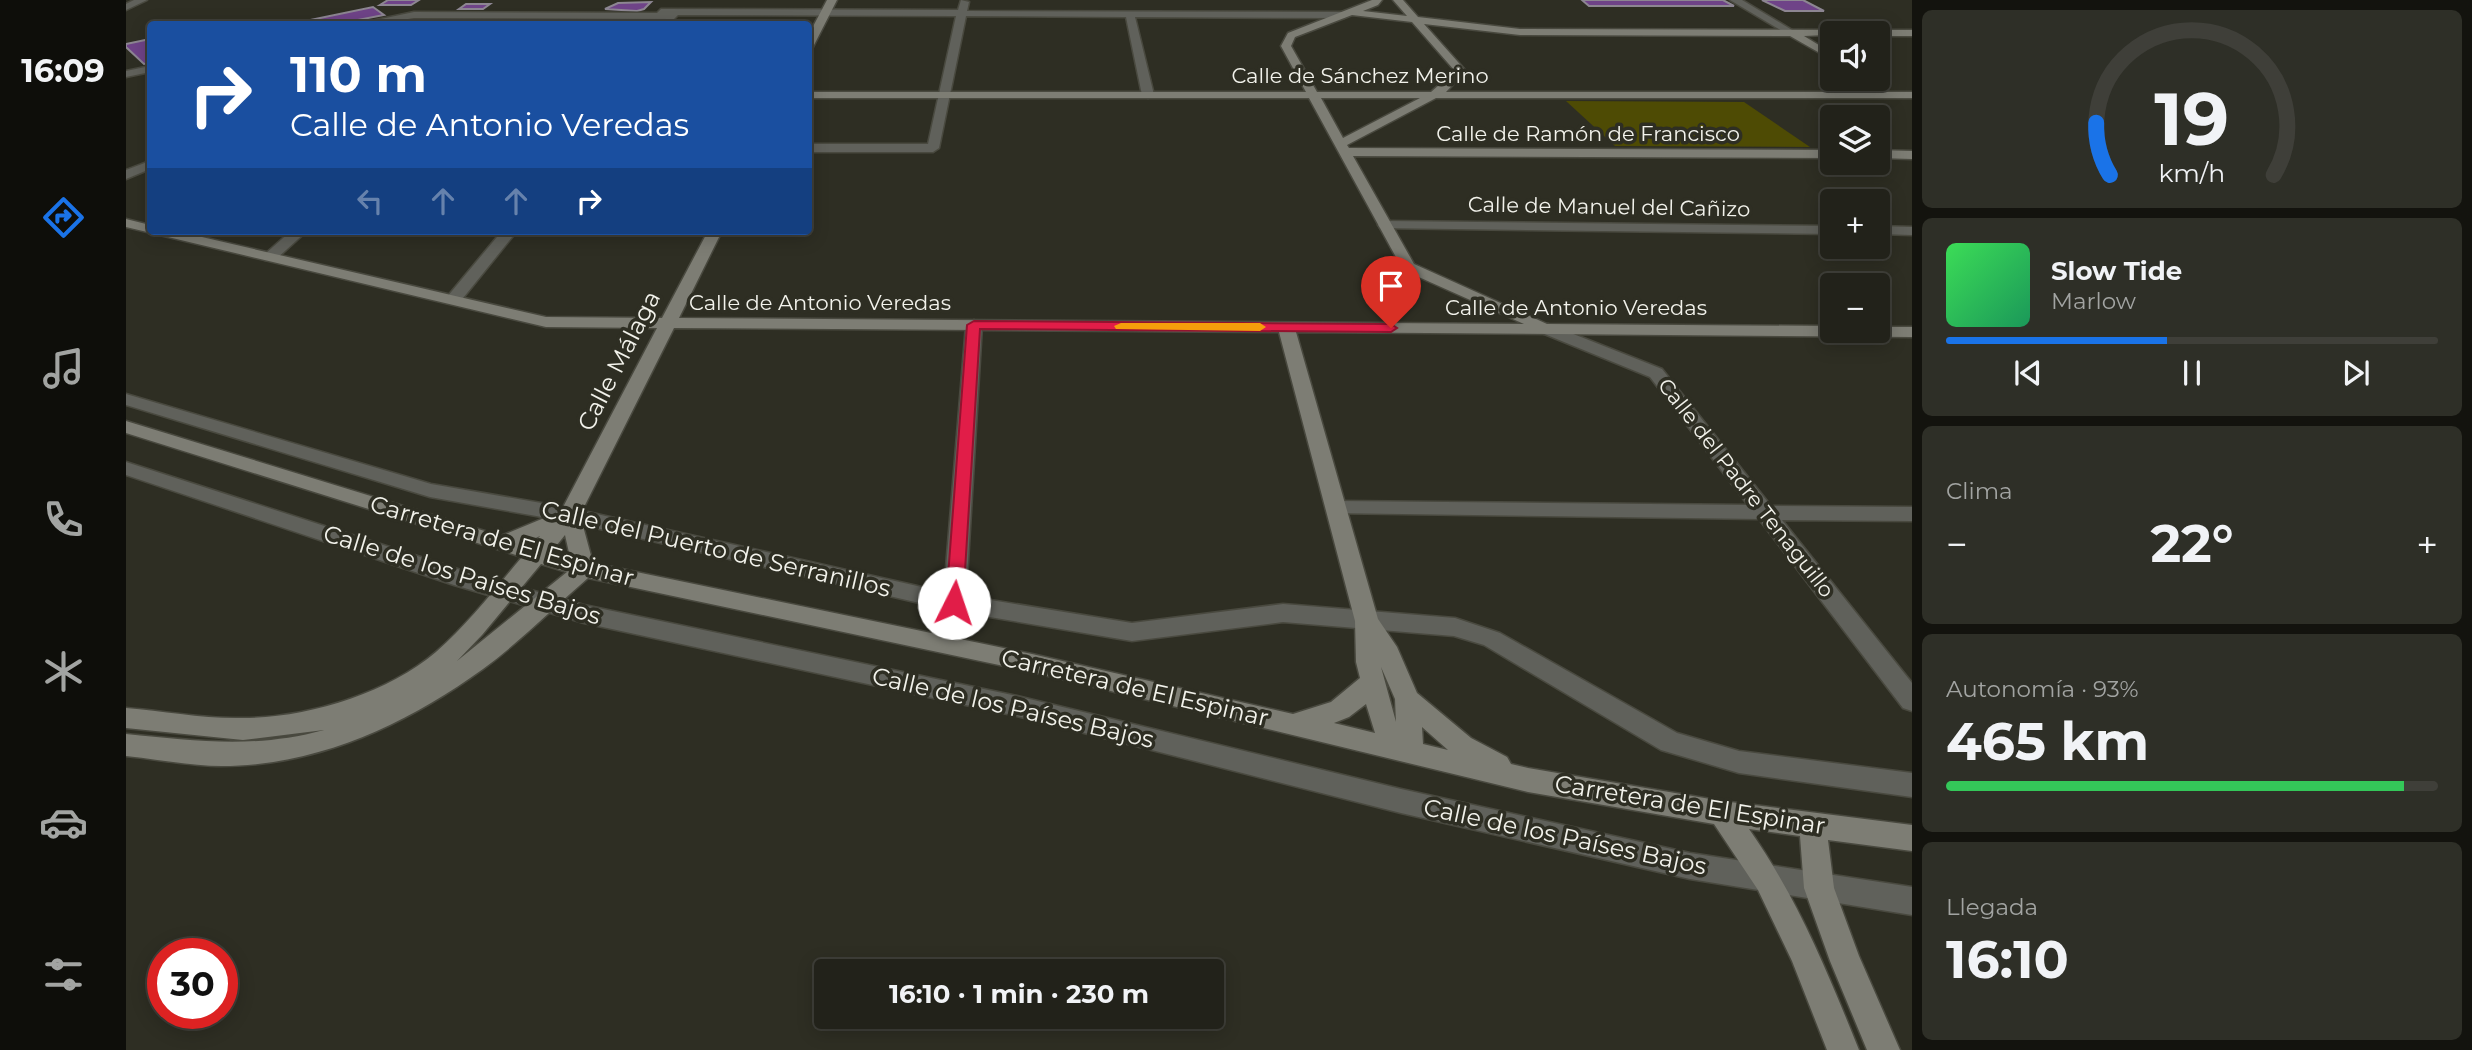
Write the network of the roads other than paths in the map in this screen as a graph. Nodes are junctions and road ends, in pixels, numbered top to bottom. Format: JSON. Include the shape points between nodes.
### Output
{"nodes":[{"id":1,"x":142,"y":0,"type":"edge"},
{"id":2,"x":437,"y":0,"type":"edge"},
{"id":3,"x":672,"y":0,"type":"edge"},
{"id":4,"x":832,"y":0,"type":"edge"},
{"id":5,"x":964,"y":0,"type":"edge"},
{"id":6,"x":1377,"y":0,"type":"edge"},
{"id":7,"x":1398,"y":0,"type":"edge"},
{"id":8,"x":1735,"y":0,"type":"edge"},
{"id":9,"x":126,"y":7,"type":"edge"},
{"id":10,"x":826,"y":12,"type":"junction"},
{"id":11,"x":961,"y":13,"type":"junction"},
{"id":12,"x":659,"y":14,"type":"junction"},
{"id":13,"x":1130,"y":14,"type":"junction"},
{"id":14,"x":1348,"y":14,"type":"junction"},
{"id":15,"x":414,"y":15,"type":"junction"},
{"id":16,"x":551,"y":16,"type":"junction"},
{"id":17,"x":741,"y":18,"type":"edge"},
{"id":18,"x":1416,"y":20,"type":"junction"},
{"id":19,"x":379,"y":21,"type":"edge"},
{"id":20,"x":405,"y":21,"type":"edge"},
{"id":21,"x":544,"y":21,"type":"edge"},
{"id":22,"x":652,"y":21,"type":"edge"},
{"id":23,"x":1792,"y":33,"type":"junction"},
{"id":24,"x":1820,"y":33,"type":"edge"},
{"id":25,"x":1890,"y":33,"type":"edge"},
{"id":26,"x":1912,"y":33,"type":"edge"},
{"id":27,"x":812,"y":39,"type":"edge"},
{"id":28,"x":1820,"y":50,"type":"edge"},
{"id":29,"x":147,"y":70,"type":"edge"},
{"id":30,"x":127,"y":73,"type":"edge"},
{"id":31,"x":1890,"y":90,"type":"edge"},
{"id":32,"x":812,"y":94,"type":"edge"},
{"id":33,"x":944,"y":95,"type":"junction"},
{"id":34,"x":1148,"y":95,"type":"junction"},
{"id":35,"x":1313,"y":95,"type":"junction"},
{"id":36,"x":1433,"y":95,"type":"junction"},
{"id":37,"x":1898,"y":95,"type":"junction"},
{"id":38,"x":1912,"y":95,"type":"edge"},
{"id":39,"x":1912,"y":103,"type":"edge"},
{"id":40,"x":812,"y":148,"type":"edge"},
{"id":41,"x":1342,"y":148,"type":"junction"},
{"id":42,"x":1820,"y":154,"type":"edge"},
{"id":43,"x":1890,"y":154,"type":"edge"},
{"id":44,"x":1912,"y":155,"type":"edge"},
{"id":45,"x":147,"y":166,"type":"edge"},
{"id":46,"x":126,"y":175,"type":"edge"},
{"id":47,"x":126,"y":223,"type":"edge"},
{"id":48,"x":1385,"y":225,"type":"junction"},
{"id":49,"x":147,"y":228,"type":"edge"},
{"id":50,"x":1820,"y":230,"type":"edge"},
{"id":51,"x":1890,"y":230,"type":"edge"},
{"id":52,"x":1912,"y":231,"type":"edge"},
{"id":53,"x":175,"y":235,"type":"edge"},
{"id":54,"x":295,"y":235,"type":"edge"},
{"id":55,"x":507,"y":235,"type":"edge"},
{"id":56,"x":713,"y":235,"type":"edge"},
{"id":57,"x":270,"y":257,"type":"junction"},
{"id":58,"x":453,"y":300,"type":"junction"},
{"id":59,"x":667,"y":323,"type":"junction"},
{"id":60,"x":974,"y":325,"type":"junction"},
{"id":61,"x":1286,"y":327,"type":"junction"},
{"id":62,"x":1548,"y":329,"type":"junction"},
{"id":63,"x":1912,"y":331,"type":"edge"},
{"id":64,"x":126,"y":399,"type":"edge"},
{"id":65,"x":126,"y":427,"type":"edge"},
{"id":66,"x":126,"y":468,"type":"edge"},
{"id":67,"x":1337,"y":508,"type":"junction"},
{"id":68,"x":1764,"y":512,"type":"junction"},
{"id":69,"x":1912,"y":514,"type":"edge"},
{"id":70,"x":570,"y":515,"type":"junction"},
{"id":71,"x":502,"y":544,"type":"junction"},
{"id":72,"x":534,"y":555,"type":"junction"},
{"id":73,"x":584,"y":569,"type":"junction"},
{"id":74,"x":505,"y":592,"type":"junction"},
{"id":75,"x":954,"y":603,"type":"junction"},
{"id":76,"x":544,"y":604,"type":"junction"},
{"id":77,"x":1367,"y":621,"type":"junction"},
{"id":78,"x":1373,"y":681,"type":"junction"},
{"id":79,"x":1407,"y":699,"type":"junction"},
{"id":80,"x":1912,"y":701,"type":"edge"},
{"id":81,"x":126,"y":718,"type":"edge"},
{"id":82,"x":1292,"y":725,"type":"junction"},
{"id":83,"x":126,"y":745,"type":"edge"},
{"id":84,"x":1402,"y":751,"type":"junction"},
{"id":85,"x":1528,"y":780,"type":"junction"},
{"id":86,"x":1912,"y":785,"type":"edge"},
{"id":87,"x":1722,"y":813,"type":"junction"},
{"id":88,"x":1813,"y":825,"type":"junction"},
{"id":89,"x":1912,"y":838,"type":"edge"},
{"id":90,"x":1768,"y":880,"type":"junction"},
{"id":91,"x":1819,"y":888,"type":"junction"},
{"id":92,"x":1912,"y":901,"type":"edge"},
{"id":93,"x":1843,"y":1050,"type":"edge"},
{"id":94,"x":1884,"y":1050,"type":"edge"}],
"edges":[{"from":1,"to":9,"type":"street"},
{"from":2,"to":15,"type":"street"},
{"from":3,"to":12,"type":"street"},
{"from":4,"to":10,"type":"street"},
{"from":5,"to":11,"type":"street"},
{"from":6,"to":14,"type":"street","name":"Calle del Padre Tenaguillo"},
{"from":7,"to":18,"type":"street"},
{"from":8,"to":23,"type":"street"},
{"from":10,"to":11,"type":"street"},
{"from":10,"to":17,"type":"street"},
{"from":10,"to":27,"type":"street"},
{"from":11,"to":13,"type":"street"},
{"from":11,"to":33,"type":"street"},
{"from":12,"to":16,"type":"street"},
{"from":12,"to":17,"type":"street"},
{"from":12,"to":22,"type":"street"},
{"from":13,"to":14,"type":"street"},
{"from":13,"to":34,"type":"street"},
{"from":14,"to":18,"type":"street"},
{"from":14,"to":35,"type":"street","name":"Calle del Padre Tenaguillo","via":[[1292,35],[1286,46]]},
{"from":15,"to":16,"type":"street"},
{"from":15,"to":19,"type":"street"},
{"from":15,"to":20,"type":"street"},
{"from":16,"to":21,"type":"street"},
{"from":18,"to":23,"type":"street","via":[[1520,32]]},
{"from":18,"to":36,"type":"street","via":[[1461,71]]},
{"from":23,"to":24,"type":"street"},
{"from":23,"to":28,"type":"street"},
{"from":25,"to":26,"type":"street"},
{"from":29,"to":30,"type":"street"},
{"from":31,"to":37,"type":"street"},
{"from":32,"to":33,"type":"street","name":"Calle de Sánchez Merino"},
{"from":33,"to":34,"type":"street","name":"Calle de Sánchez Merino"},
{"from":33,"to":40,"type":"street","via":[[933,148]]},
{"from":34,"to":35,"type":"street","name":"Calle de Sánchez Merino"},
{"from":35,"to":36,"type":"street","name":"Calle de Sánchez Merino"},
{"from":35,"to":41,"type":"street","name":"Calle del Padre Tenaguillo"},
{"from":36,"to":37,"type":"street","name":"Calle de Sánchez Merino"},
{"from":36,"to":41,"type":"street"},
{"from":37,"to":38,"type":"street","name":"Calle de Sánchez Merino"},
{"from":37,"to":39,"type":"street"},
{"from":41,"to":42,"type":"street","name":"Calle de Ramón de Francisco"},
{"from":41,"to":48,"type":"street","name":"Calle del Padre Tenaguillo"},
{"from":43,"to":44,"type":"street"},
{"from":45,"to":46,"type":"street"},
{"from":47,"to":49,"type":"street"},
{"from":48,"to":50,"type":"street","name":"Calle de Manuel del Cañizo"},
{"from":48,"to":62,"type":"street","name":"Calle del Padre Tenaguillo","via":[[1408,267]]},
{"from":51,"to":52,"type":"street"},
{"from":53,"to":57,"type":"street","name":"Calle de Antonio Veredas"},
{"from":54,"to":57,"type":"street"},
{"from":55,"to":58,"type":"street"},
{"from":56,"to":59,"type":"street","name":"Calle Málaga"},
{"from":57,"to":58,"type":"street","name":"Calle de Antonio Veredas"},
{"from":58,"to":59,"type":"street","name":"Calle de Antonio Veredas","via":[[546,322]]},
{"from":59,"to":60,"type":"street","name":"Calle de Antonio Veredas"},
{"from":59,"to":70,"type":"street","name":"Calle Málaga"},
{"from":60,"to":61,"type":"street","name":"Calle de Antonio Veredas"},
{"from":60,"to":75,"type":"street"},
{"from":61,"to":62,"type":"street","name":"Calle de Antonio Veredas"},
{"from":61,"to":67,"type":"street"},
{"from":62,"to":63,"type":"street","name":"Calle de Antonio Veredas"},
{"from":62,"to":68,"type":"street","name":"Calle del Padre Tenaguillo","via":[[1656,373]]},
{"from":64,"to":70,"type":"street","name":"Calle del Puerto de Serranillos","via":[[430,490]]},
{"from":65,"to":71,"type":"street","name":"Carretera de El Espinar"},
{"from":66,"to":74,"type":"street","name":"Calle de los Países Bajos"},
{"from":67,"to":68,"type":"street"},
{"from":67,"to":77,"type":"street"},
{"from":68,"to":69,"type":"street"},
{"from":68,"to":80,"type":"street","name":"Calle del Padre Tenaguillo"},
{"from":70,"to":71,"type":"street"},
{"from":70,"to":72,"type":"street","name":"Calle Málaga"},
{"from":70,"to":73,"type":"street"},
{"from":70,"to":75,"type":"street","name":"Calle del Puerto de Serranillos"},
{"from":71,"to":72,"type":"street","name":"Carretera de El Espinar"},
{"from":72,"to":73,"type":"street","name":"Carretera de El Espinar"},
{"from":72,"to":74,"type":"street","name":"Calle Málaga"},
{"from":73,"to":76,"type":"street"},
{"from":73,"to":82,"type":"street","name":"Carretera de El Espinar","via":[[1032,663]]},
{"from":74,"to":76,"type":"street","name":"Calle de los Países Bajos"},
{"from":74,"to":81,"type":"street","name":"Calle Málaga","via":[[443,660],[399,689],[324,719],[243,729]]},
{"from":75,"to":77,"type":"street","name":"Calle del Puerto de Serranillos","via":[[1132,632],[1283,613]]},
{"from":76,"to":83,"type":"street","via":[[434,690],[344,735],[293,749],[221,755]]},
{"from":76,"to":90,"type":"street","name":"Calle de los Países Bajos","via":[[1017,706],[1401,801]]},
{"from":77,"to":78,"type":"street"},
{"from":77,"to":79,"type":"street","via":[[1385,647]]},
{"from":77,"to":86,"type":"street","name":"Calle del Puerto de Serranillos","via":[[1455,627],[1492,639],[1670,743],[1739,762]]},
{"from":78,"to":82,"type":"street","via":[[1348,706],[1321,719]]},
{"from":78,"to":84,"type":"street","via":[[1384,726]]},
{"from":79,"to":84,"type":"street","via":[[1411,742]]},
{"from":79,"to":85,"type":"street","via":[[1462,746]]},
{"from":82,"to":84,"type":"street","name":"Carretera de El Espinar"},
{"from":84,"to":85,"type":"street","name":"Carretera de El Espinar"},
{"from":85,"to":87,"type":"street","name":"Carretera de El Espinar"},
{"from":87,"to":88,"type":"street","name":"Carretera de El Espinar"},
{"from":87,"to":90,"type":"street"},
{"from":88,"to":89,"type":"street","name":"Carretera de El Espinar"},
{"from":88,"to":91,"type":"street"},
{"from":90,"to":91,"type":"street","name":"Calle de los Países Bajos"},
{"from":90,"to":93,"type":"street"},
{"from":91,"to":92,"type":"street","name":"Calle de los Países Bajos"},
{"from":91,"to":94,"type":"street"}]}
